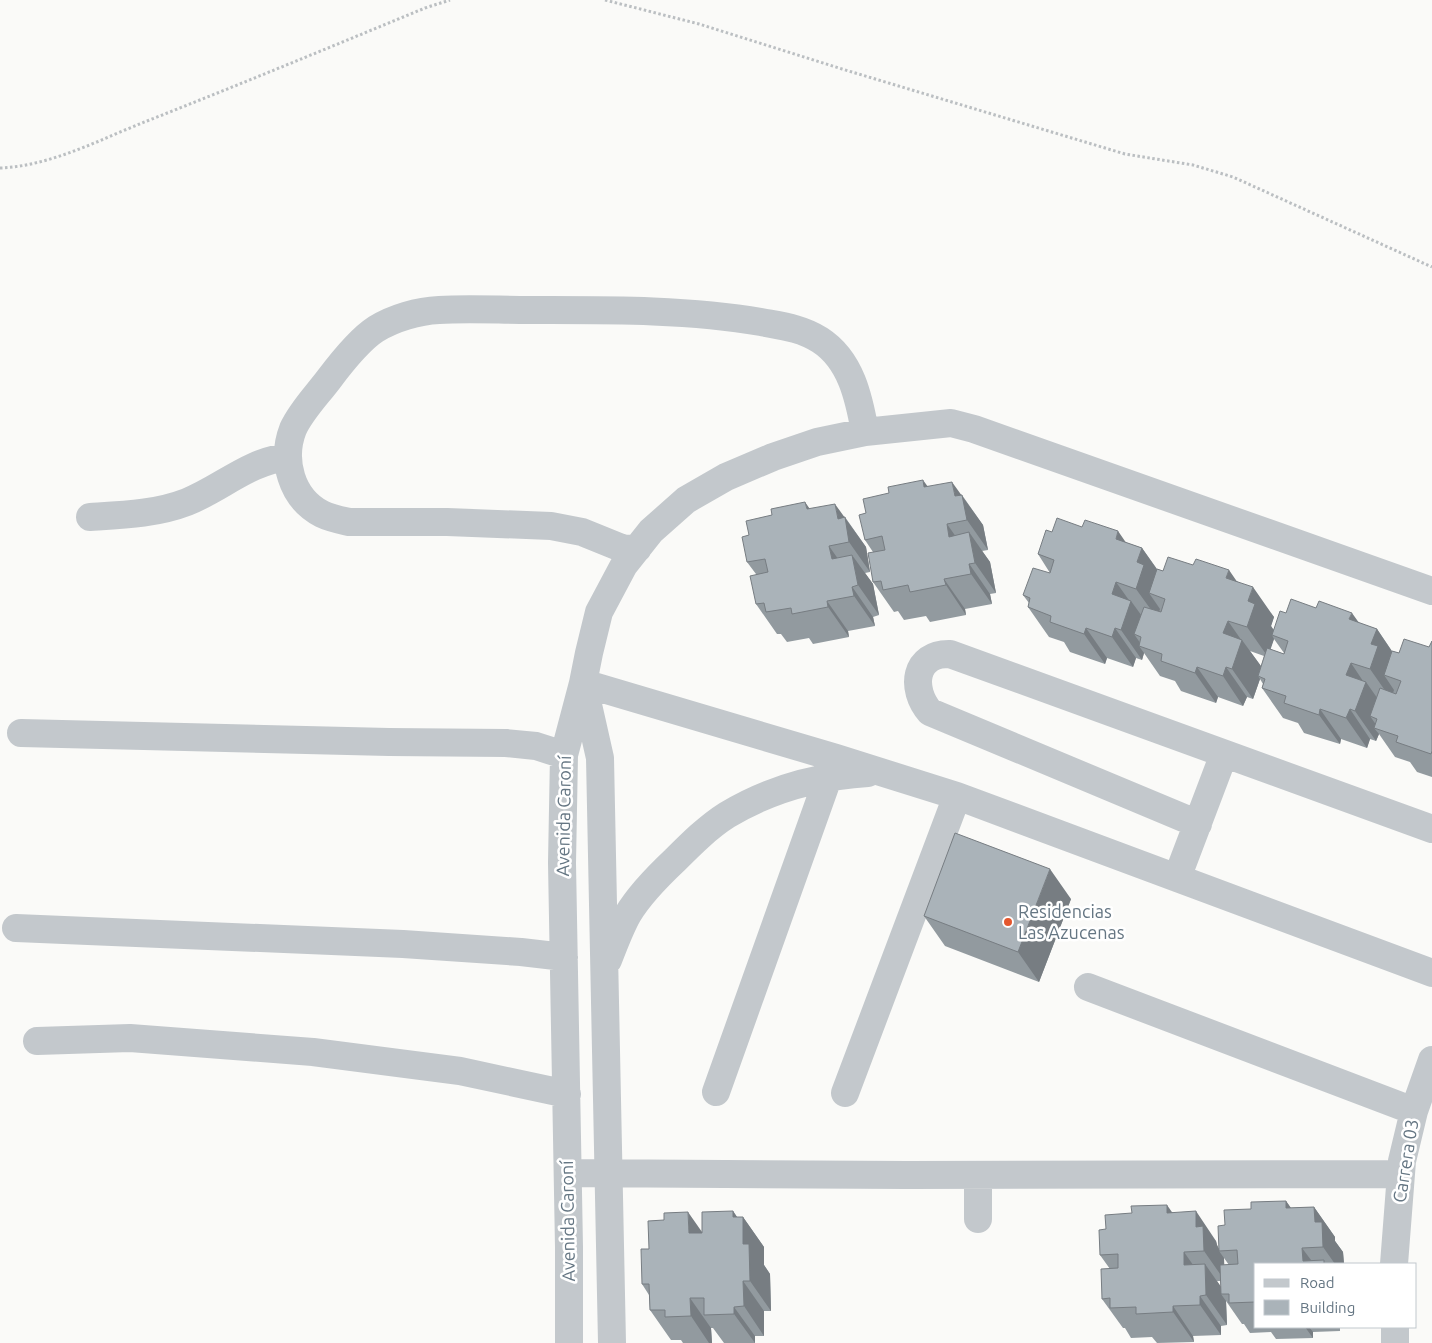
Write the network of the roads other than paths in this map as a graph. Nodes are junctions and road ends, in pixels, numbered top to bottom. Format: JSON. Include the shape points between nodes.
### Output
{"nodes":[{"id":1,"x":865,"y":432,"type":"junction"},
{"id":2,"x":288,"y":457,"type":"junction"},
{"id":3,"x":90,"y":517,"type":"dead end"},
{"id":4,"x":638,"y":548,"type":"junction"},
{"id":5,"x":1432,"y":591,"type":"edge"},
{"id":6,"x":583,"y":683,"type":"junction"},
{"id":7,"x":21,"y":733,"type":"dead end"},
{"id":8,"x":1224,"y":754,"type":"junction"},
{"id":9,"x":564,"y":755,"type":"junction"},
{"id":10,"x":882,"y":772,"type":"junction"},
{"id":11,"x":828,"y":778,"type":"junction"},
{"id":12,"x":957,"y":796,"type":"junction"},
{"id":13,"x":1198,"y":824,"type":"junction"},
{"id":14,"x":1432,"y":828,"type":"edge"},
{"id":15,"x":1177,"y":878,"type":"junction"},
{"id":16,"x":16,"y":928,"type":"dead end"},
{"id":17,"x":564,"y":957,"type":"junction"},
{"id":18,"x":605,"y":966,"type":"junction"},
{"id":19,"x":1432,"y":973,"type":"edge"},
{"id":20,"x":1088,"y":987,"type":"dead end"},
{"id":21,"x":37,"y":1041,"type":"dead end"},
{"id":22,"x":1432,"y":1060,"type":"edge"},
{"id":23,"x":716,"y":1092,"type":"dead end"},
{"id":24,"x":845,"y":1093,"type":"dead end"},
{"id":25,"x":567,"y":1094,"type":"junction"},
{"id":26,"x":1414,"y":1112,"type":"junction"},
{"id":27,"x":568,"y":1173,"type":"junction"},
{"id":28,"x":610,"y":1174,"type":"junction"},
{"id":29,"x":1401,"y":1174,"type":"junction"},
{"id":30,"x":978,"y":1175,"type":"junction"},
{"id":31,"x":978,"y":1220,"type":"dead end"},
{"id":32,"x":1394,"y":1263,"type":"edge"},
{"id":33,"x":1395,"y":1328,"type":"edge"},
{"id":34,"x":569,"y":1343,"type":"edge"},
{"id":35,"x":612,"y":1343,"type":"edge"},
{"id":36,"x":1395,"y":1343,"type":"edge"}],
"edges":[{"from":1,"to":2,"type":"street","via":[[860,400],[844,364],[822,341],[798,329],[730,317],[603,310],[438,310],[398,319],[376,329],[346,357],[298,422],[289,442]]},
{"from":1,"to":4,"type":"street","via":[[817,442],[726,478],[686,500],[651,531]]},
{"from":1,"to":5,"type":"street","via":[[951,423],[974,429]]},
{"from":2,"to":3,"type":"street","via":[[253,466],[202,495],[175,506],[146,513]]},
{"from":2,"to":4,"type":"street","via":[[298,493],[321,514],[335,519],[349,522],[551,526],[582,532],[624,549]]},
{"from":4,"to":6,"type":"street","via":[[624,565],[599,612]]},
{"from":6,"to":9,"type":"street","name":"Avenida Caroní"},
{"from":6,"to":10,"type":"street"},
{"from":6,"to":18,"type":"street","name":"Avenida Caroní","via":[[600,758]]},
{"from":7,"to":9,"type":"street","via":[[506,743],[536,746]]},
{"from":8,"to":13,"type":"street"},
{"from":8,"to":13,"type":"street","via":[[950,654],[931,658],[919,673],[918,692],[930,712]]},
{"from":8,"to":14,"type":"street"},
{"from":9,"to":17,"type":"street","name":"Avenida Caroní"},
{"from":10,"to":11,"type":"street"},
{"from":10,"to":12,"type":"street"},
{"from":11,"to":18,"type":"street","via":[[762,797],[726,816],[694,841],[658,876],[628,914]]},
{"from":11,"to":23,"type":"street"},
{"from":12,"to":15,"type":"street"},
{"from":12,"to":24,"type":"street"},
{"from":13,"to":15,"type":"street"},
{"from":15,"to":19,"type":"street"},
{"from":16,"to":17,"type":"street","via":[[403,944]]},
{"from":17,"to":25,"type":"street","name":"Avenida Caroní"},
{"from":18,"to":28,"type":"street","name":"Avenida Caroní"},
{"from":20,"to":26,"type":"street"},
{"from":21,"to":25,"type":"street","via":[[130,1038],[313,1052],[460,1071]]},
{"from":22,"to":26,"type":"street","name":"Carrera 03"},
{"from":25,"to":27,"type":"street","name":"Avenida Caroní"},
{"from":26,"to":29,"type":"street","name":"Carrera 03"},
{"from":27,"to":28,"type":"street"},
{"from":27,"to":34,"type":"street","name":"Avenida Caroní"},
{"from":28,"to":30,"type":"street"},
{"from":28,"to":35,"type":"street","name":"Avenida Caroní"},
{"from":29,"to":30,"type":"street"},
{"from":29,"to":32,"type":"street","name":"Carrera 03"},
{"from":30,"to":31,"type":"street"},
{"from":33,"to":36,"type":"street"}]}
